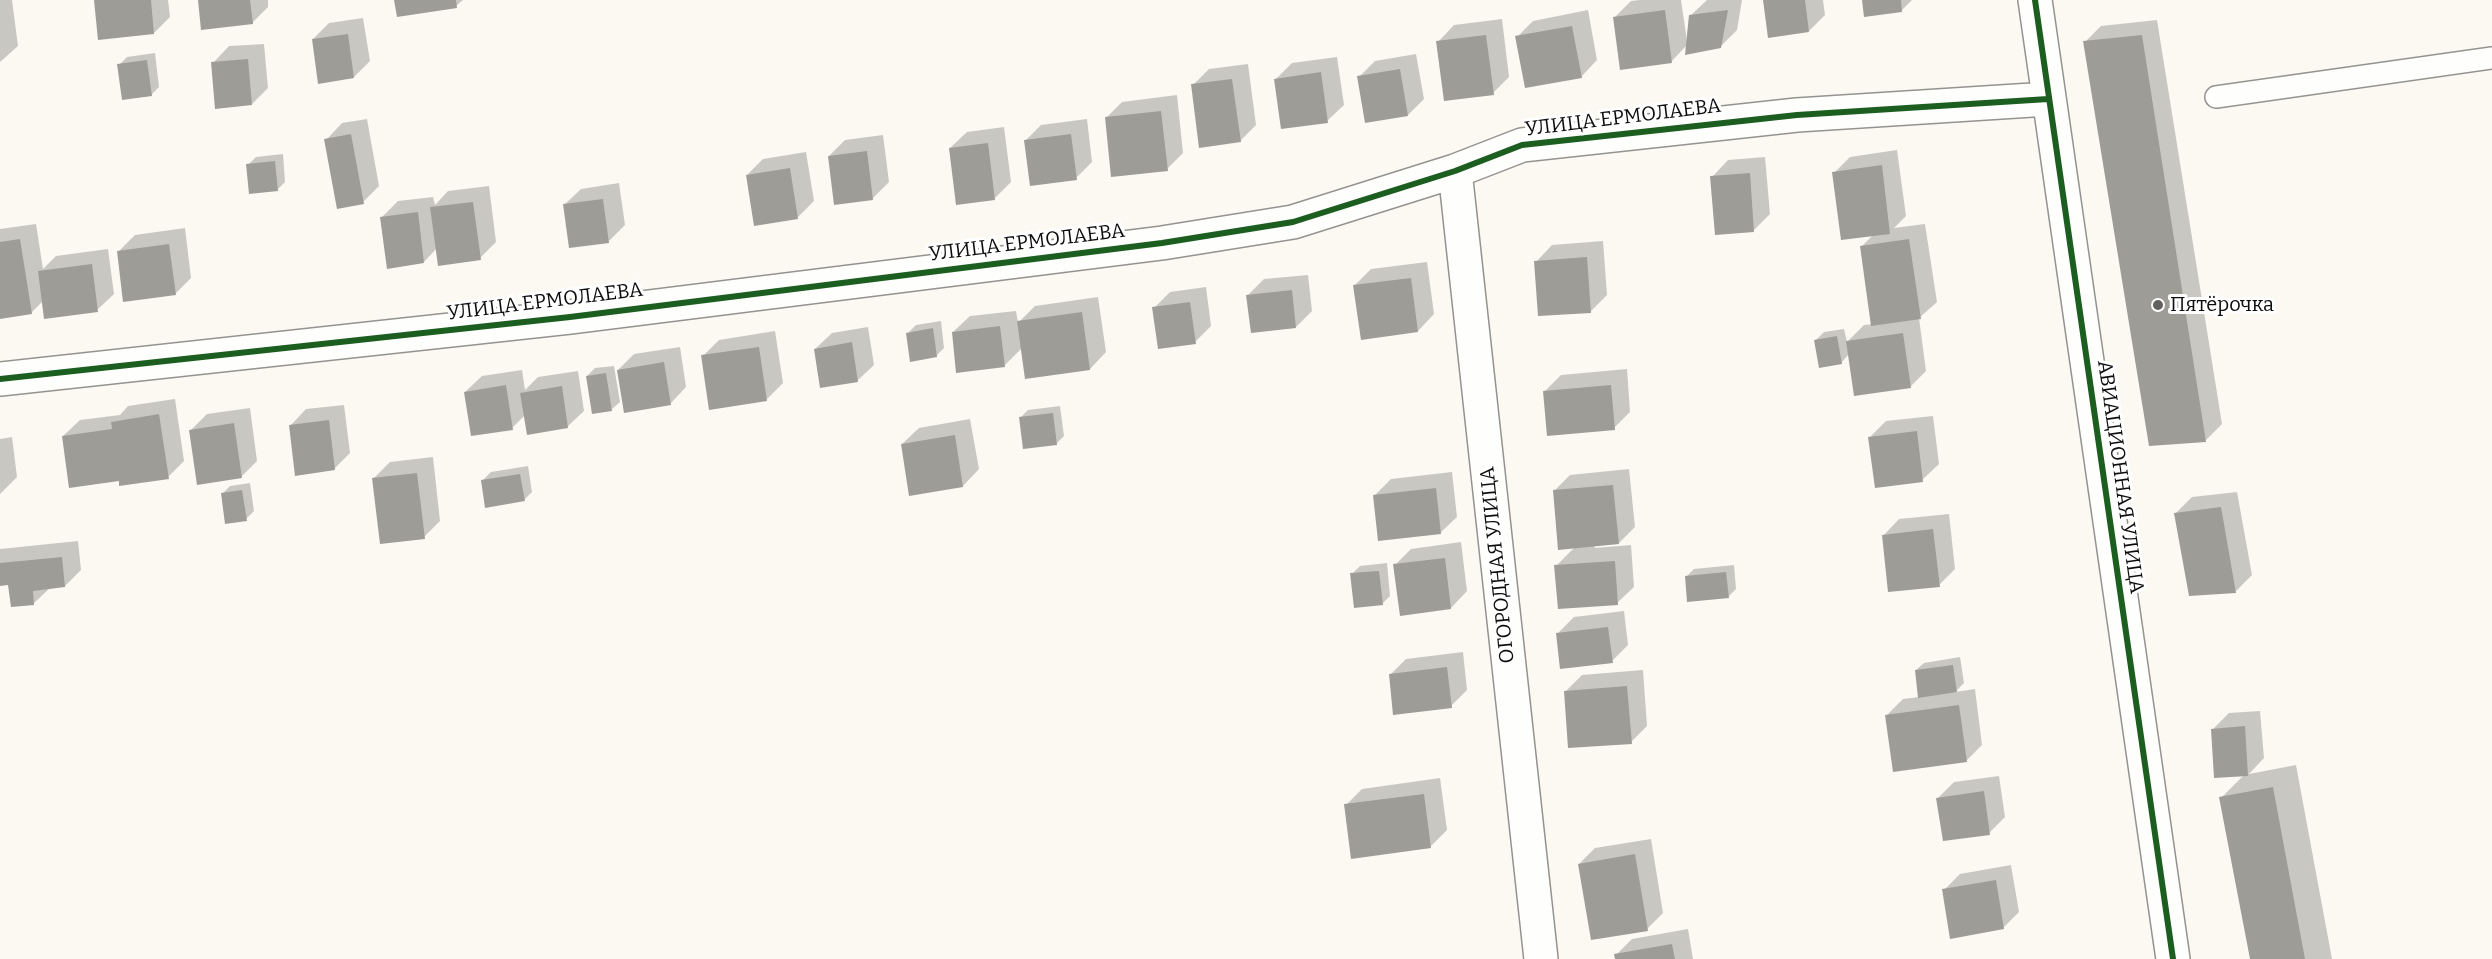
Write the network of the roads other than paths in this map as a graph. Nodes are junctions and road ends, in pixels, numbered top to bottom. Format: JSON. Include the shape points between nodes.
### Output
{"nodes":[{"id":1,"x":2035,"y":0,"type":"edge"},
{"id":2,"x":2492,"y":58,"type":"edge"},
{"id":3,"x":2216,"y":97,"type":"dead end"},
{"id":4,"x":2048,"y":99,"type":"junction"},
{"id":5,"x":1455,"y":171,"type":"junction"},
{"id":6,"x":0,"y":379,"type":"edge"},
{"id":7,"x":1541,"y":959,"type":"edge"},
{"id":8,"x":2173,"y":959,"type":"edge"}],
"edges":[{"from":1,"to":4,"type":"street","name":"АВИАЦИОННАЯ УЛИЦА"},
{"from":2,"to":3,"type":"lane"},
{"from":4,"to":5,"type":"street","name":"УЛИЦА ЕРМОЛАЕВА","via":[[1797,115],[1522,145]]},
{"from":4,"to":8,"type":"street","name":"АВИАЦИОННАЯ УЛИЦА"},
{"from":5,"to":6,"type":"street","name":"УЛИЦА ЕРМОЛАЕВА","via":[[1293,222],[1162,243],[582,315]]},
{"from":5,"to":7,"type":"street","name":"ОГОРОДНАЯ УЛИЦА"}]}
